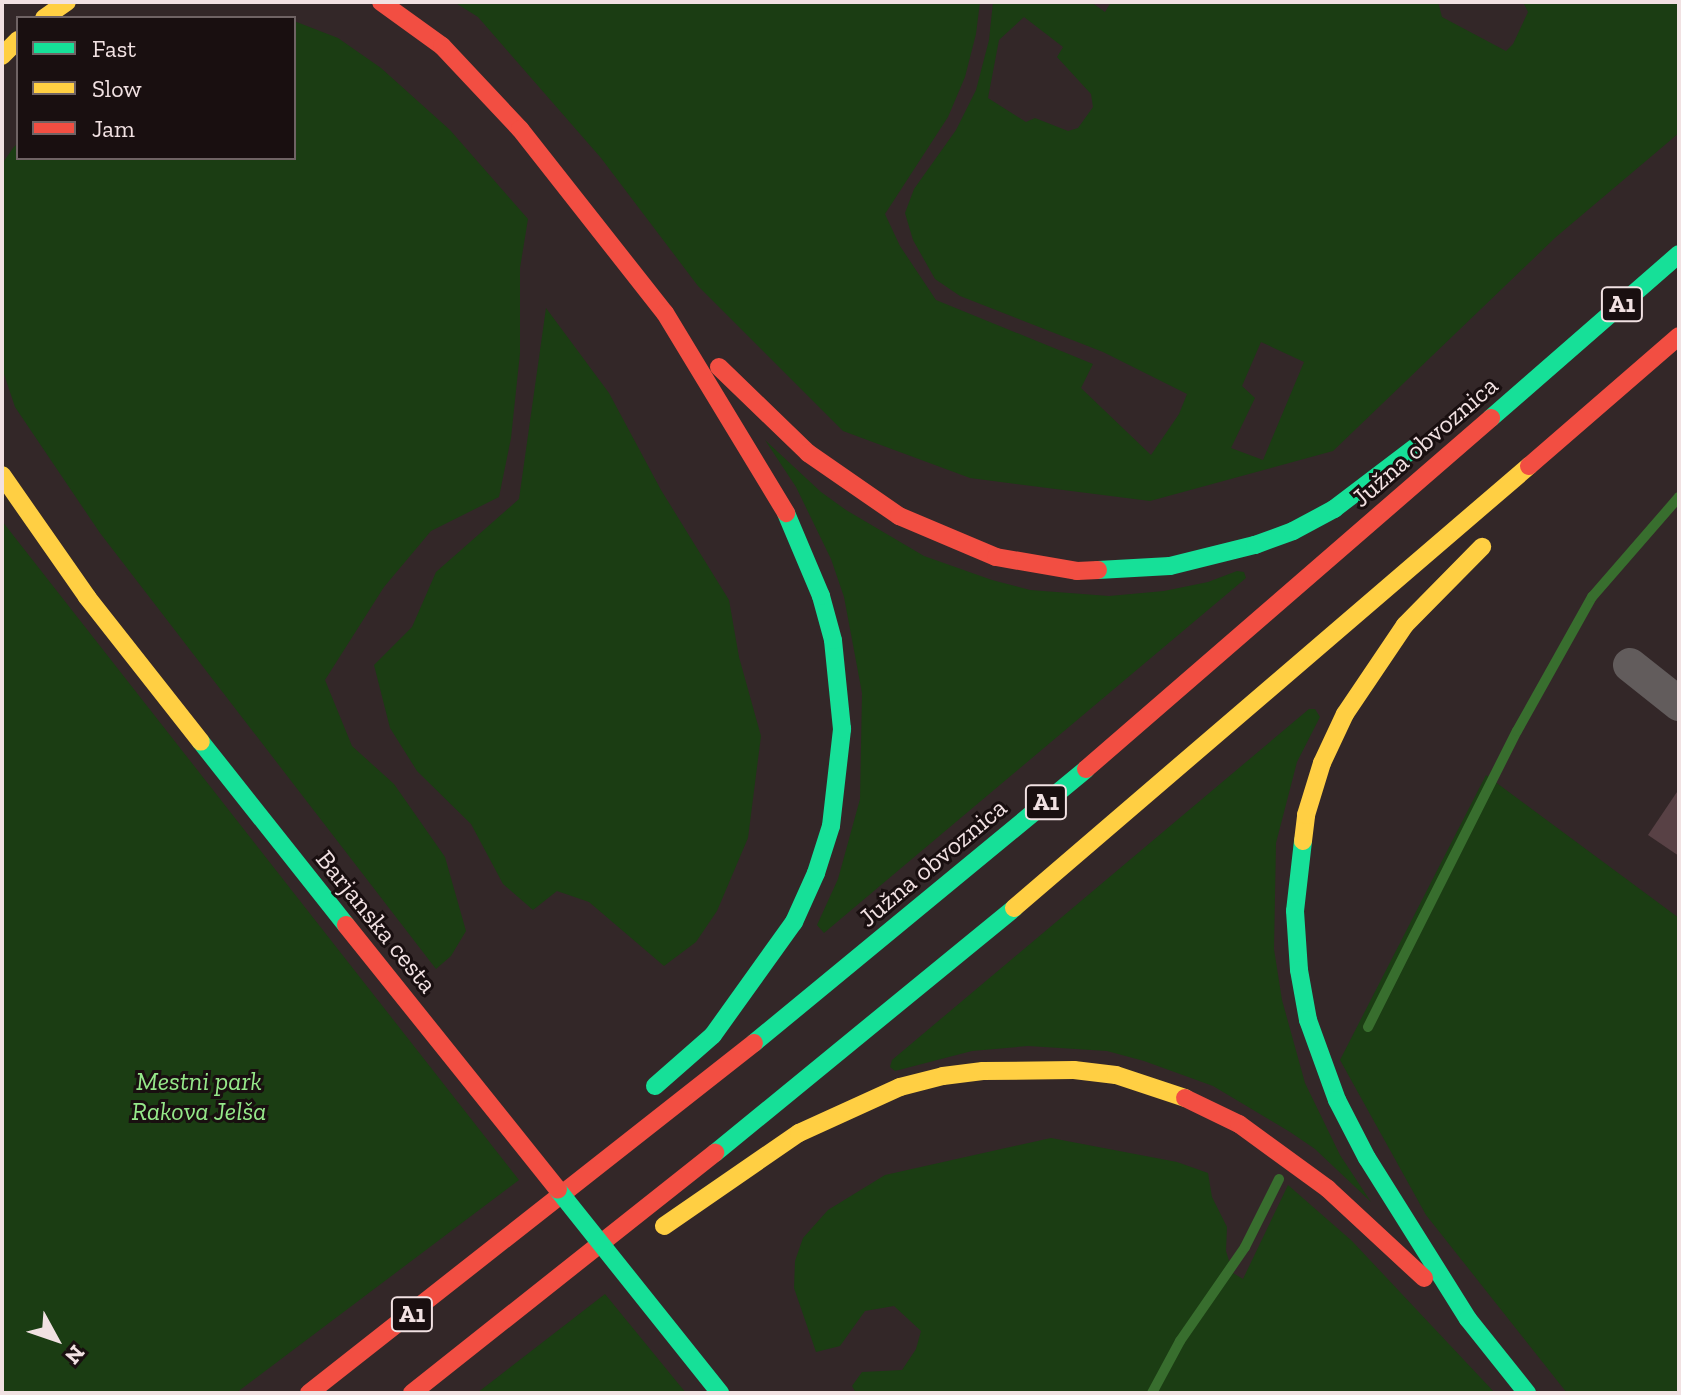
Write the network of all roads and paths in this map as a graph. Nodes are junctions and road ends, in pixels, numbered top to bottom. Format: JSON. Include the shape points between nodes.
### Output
{"nodes":[{"id":1,"x":67,"y":2,"type":"edge"},
{"id":2,"x":381,"y":2,"type":"edge"},
{"id":3,"x":47,"y":16,"type":"edge"},
{"id":4,"x":1679,"y":254,"type":"edge"},
{"id":5,"x":665,"y":313,"type":"junction"},
{"id":6,"x":1679,"y":336,"type":"edge"},
{"id":7,"x":1565,"y":354,"type":"junction"},
{"id":8,"x":1476,"y":405,"type":"dead end"},
{"id":9,"x":1601,"y":405,"type":"junction"},
{"id":10,"x":1426,"y":437,"type":"dead end"},
{"id":11,"x":1559,"y":465,"type":"dead end"},
{"id":12,"x":2,"y":475,"type":"edge"},
{"id":13,"x":1491,"y":539,"type":"dead end"},
{"id":14,"x":1630,"y":665,"type":"dead end"},
{"id":15,"x":1679,"y":704,"type":"edge"},
{"id":16,"x":644,"y":1095,"type":"dead end"},
{"id":17,"x":578,"y":1156,"type":"dead end"},
{"id":18,"x":514,"y":1235,"type":"junction"},
{"id":19,"x":581,"y":1261,"type":"junction"},
{"id":20,"x":1468,"y":1319,"type":"junction"},
{"id":21,"x":309,"y":1393,"type":"edge"},
{"id":22,"x":412,"y":1393,"type":"edge"},
{"id":23,"x":720,"y":1393,"type":"edge"},
{"id":24,"x":1527,"y":1393,"type":"edge"}],
"edges":[{"from":1,"to":3,"type":"main road"},
{"from":2,"to":5,"type":"main road","via":[[469,72]]},
{"from":4,"to":7,"type":"main road","name":"Južna obvoznica","number":"A1"},
{"from":5,"to":10,"type":"main road","via":[[770,419],[834,474],[931,532],[1032,565],[1124,571],[1185,563],[1255,545],[1334,509]]},
{"from":5,"to":16,"type":"main road","via":[[767,477],[804,550],[833,640],[842,729],[831,826],[794,922],[713,1035]]},
{"from":6,"to":9,"type":"main road","number":"A1"},
{"from":7,"to":8,"type":"main road"},
{"from":7,"to":18,"type":"main road","name":"Južna obvoznica","number":"A1","via":[[1058,793]]},
{"from":9,"to":11,"type":"main road"},
{"from":9,"to":19,"type":"main road","number":"A1","via":[[1108,831]]},
{"from":12,"to":23,"type":"main road","name":"Barjanska cesta","bridge":true,"via":[[87,597]]},
{"from":13,"to":20,"type":"main road","via":[[1405,625],[1345,714],[1306,815],[1295,911],[1308,1020],[1337,1100],[1367,1158]]},
{"from":14,"to":15,"type":"street"},
{"from":17,"to":18,"type":"main road"},
{"from":18,"to":21,"type":"main road","name":"Južna obvoznica","number":"A1"},
{"from":19,"to":20,"type":"main road","via":[[676,1221],[799,1133],[900,1087],[983,1071],[1074,1070],[1150,1085],[1239,1124],[1328,1189]]},
{"from":19,"to":22,"type":"main road","number":"A1"},
{"from":20,"to":24,"type":"main road"}]}
